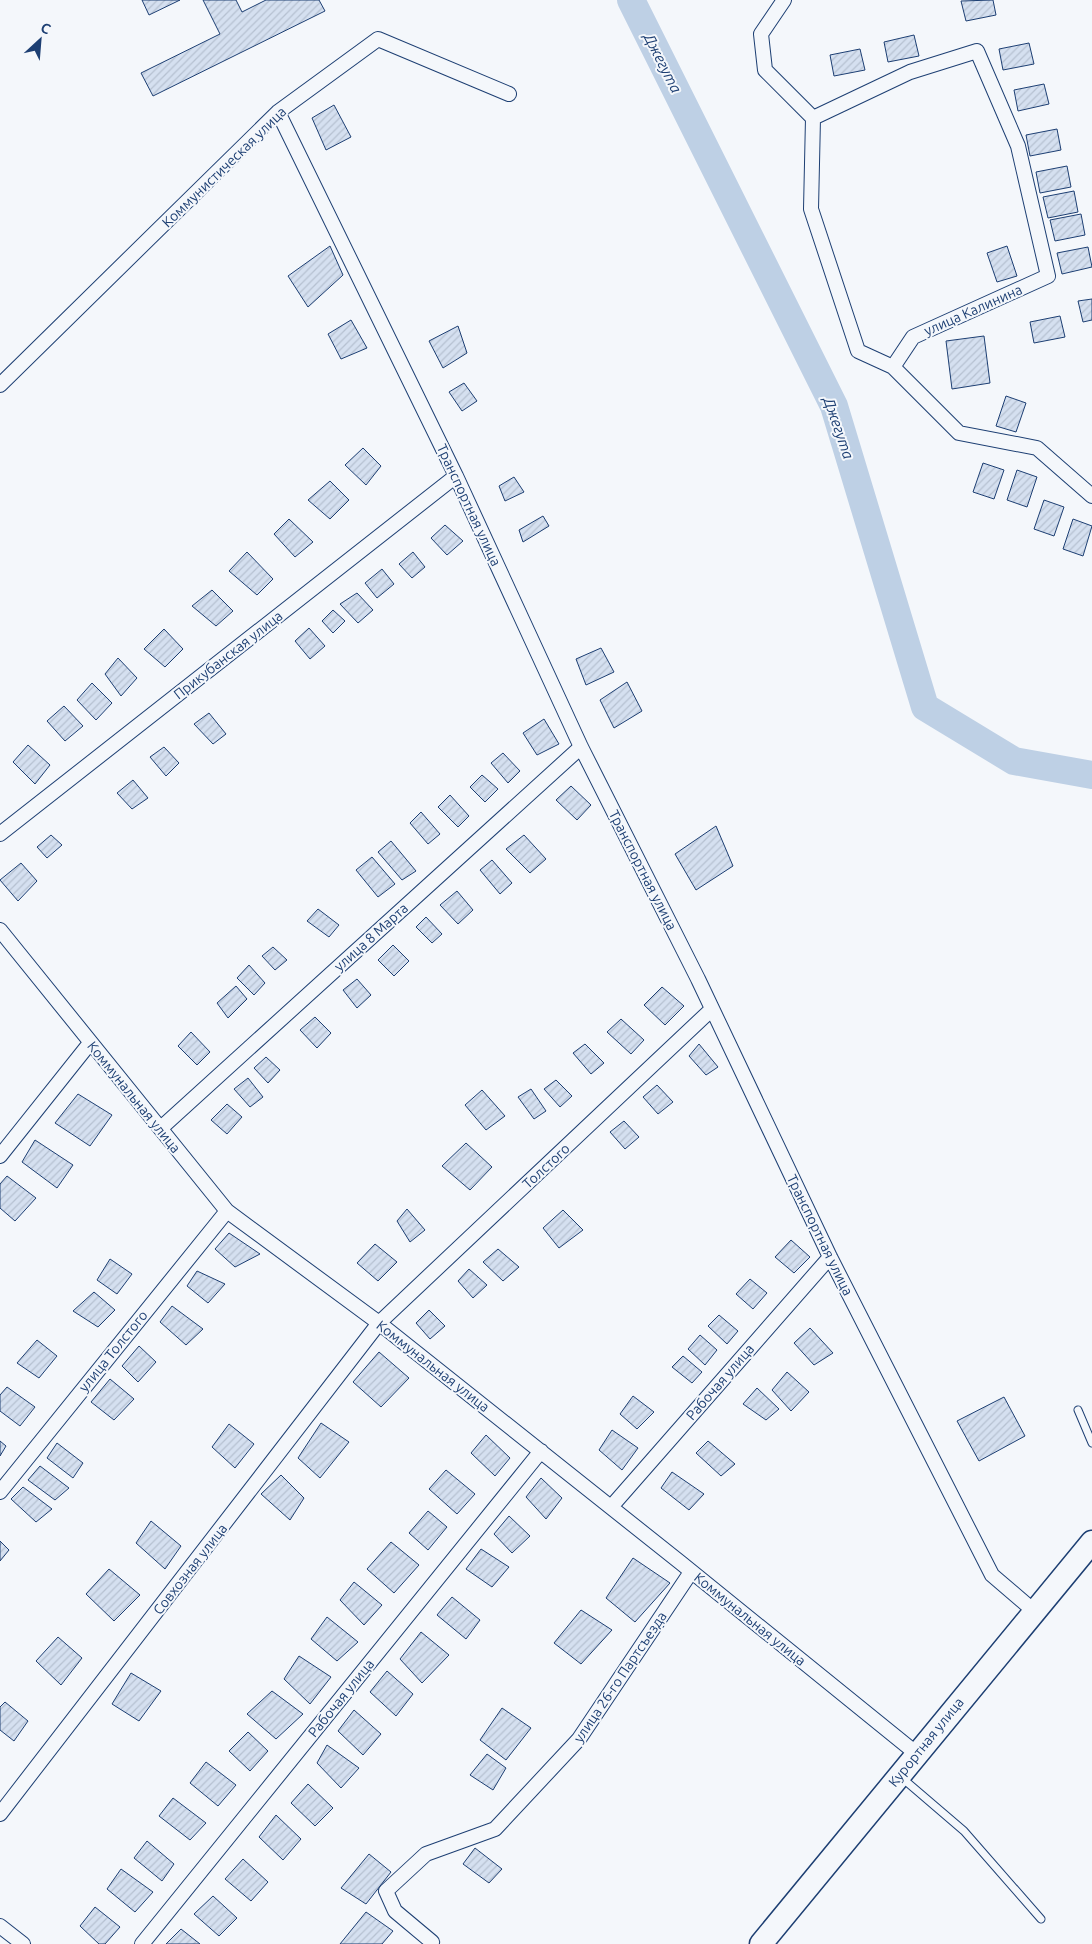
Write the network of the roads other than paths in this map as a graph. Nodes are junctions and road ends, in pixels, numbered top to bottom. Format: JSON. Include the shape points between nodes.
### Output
{"nodes":[{"id":1,"x":784,"y":0,"type":"edge"},
{"id":2,"x":508,"y":94,"type":"dead end"},
{"id":3,"x":278,"y":112,"type":"junction"},
{"id":4,"x":813,"y":118,"type":"junction"},
{"id":5,"x":892,"y":367,"type":"junction"},
{"id":6,"x":0,"y":385,"type":"edge"},
{"id":7,"x":456,"y":476,"type":"junction"},
{"id":8,"x":1092,"y":496,"type":"edge"},
{"id":9,"x":582,"y":747,"type":"junction"},
{"id":10,"x":0,"y":834,"type":"edge"},
{"id":11,"x":0,"y":930,"type":"edge"},
{"id":12,"x":712,"y":1009,"type":"junction"},
{"id":13,"x":90,"y":1043,"type":"junction"},
{"id":14,"x":161,"y":1128,"type":"junction"},
{"id":15,"x":0,"y":1156,"type":"edge"},
{"id":16,"x":227,"y":1211,"type":"junction"},
{"id":17,"x":830,"y":1257,"type":"junction"},
{"id":18,"x":379,"y":1323,"type":"junction"},
{"id":19,"x":1078,"y":1410,"type":"dead end"},
{"id":20,"x":1092,"y":1443,"type":"edge"},
{"id":21,"x":541,"y":1451,"type":"junction"},
{"id":22,"x":0,"y":1492,"type":"edge"},
{"id":23,"x":611,"y":1507,"type":"junction"},
{"id":24,"x":1092,"y":1542,"type":"edge"},
{"id":25,"x":692,"y":1572,"type":"junction"},
{"id":26,"x":1034,"y":1611,"type":"junction"},
{"id":27,"x":916,"y":1754,"type":"junction"},
{"id":28,"x":899,"y":1775,"type":"junction"},
{"id":29,"x":0,"y":1814,"type":"edge"},
{"id":30,"x":1041,"y":1919,"type":"dead end"},
{"id":31,"x":0,"y":1926,"type":"edge"},
{"id":32,"x":23,"y":1944,"type":"edge"},
{"id":33,"x":142,"y":1944,"type":"edge"},
{"id":34,"x":431,"y":1944,"type":"edge"},
{"id":35,"x":761,"y":1944,"type":"edge"}],
"edges":[{"from":1,"to":4,"type":"street","via":[[761,34],[766,70]]},
{"from":2,"to":3,"type":"street","name":"Коммунистическая улица","via":[[378,39]]},
{"from":3,"to":6,"type":"street","name":"Коммунистическая улица"},
{"from":3,"to":7,"type":"street","name":"Транспортная улица"},
{"from":4,"to":5,"type":"street","via":[[811,209],[858,352]]},
{"from":4,"to":5,"type":"street","name":"улица Калинина","via":[[910,72],[977,50],[1018,146],[1048,276],[913,337]]},
{"from":5,"to":8,"type":"street","via":[[959,433],[1037,448]]},
{"from":7,"to":9,"type":"street","name":"Транспортная улица"},
{"from":7,"to":10,"type":"street","name":"Прикубанская улица"},
{"from":9,"to":12,"type":"street","name":"Транспортная улица"},
{"from":9,"to":14,"type":"street","name":"улица 8 Марта"},
{"from":11,"to":13,"type":"street","name":"Коммунальная улица"},
{"from":12,"to":17,"type":"street","name":"Транспортная улица"},
{"from":12,"to":18,"type":"street","name":"Толстого"},
{"from":13,"to":14,"type":"street","name":"Коммунальная улица"},
{"from":13,"to":15,"type":"street"},
{"from":14,"to":16,"type":"street","name":"Коммунальная улица"},
{"from":16,"to":18,"type":"street","name":"Коммунальная улица"},
{"from":16,"to":22,"type":"street","name":"улица Толстого"},
{"from":17,"to":23,"type":"street","name":"Рабочая улица"},
{"from":17,"to":26,"type":"street","name":"Транспортная улица","via":[[992,1575]]},
{"from":18,"to":21,"type":"street","name":"Коммунальная улица"},
{"from":18,"to":29,"type":"street","name":"Совхозная улица"},
{"from":19,"to":20,"type":"lane"},
{"from":21,"to":23,"type":"street","name":"Коммунальная улица"},
{"from":21,"to":33,"type":"street","name":"Рабочая улица"},
{"from":23,"to":25,"type":"street","name":"Коммунальная улица"},
{"from":24,"to":26,"type":"main road","name":"Курортная улица"},
{"from":25,"to":27,"type":"street","name":"Коммунальная улица"},
{"from":25,"to":34,"type":"street","name":"улица 26-го Партсъезда","via":[[579,1739],[495,1829],[426,1854],[386,1891],[395,1911]]},
{"from":26,"to":27,"type":"main road","name":"Курортная улица"},
{"from":27,"to":28,"type":"main road","name":"Курортная улица"},
{"from":28,"to":30,"type":"lane","via":[[964,1831]]},
{"from":28,"to":35,"type":"main road","name":"Курортная улица"},
{"from":31,"to":32,"type":"street"}]}
